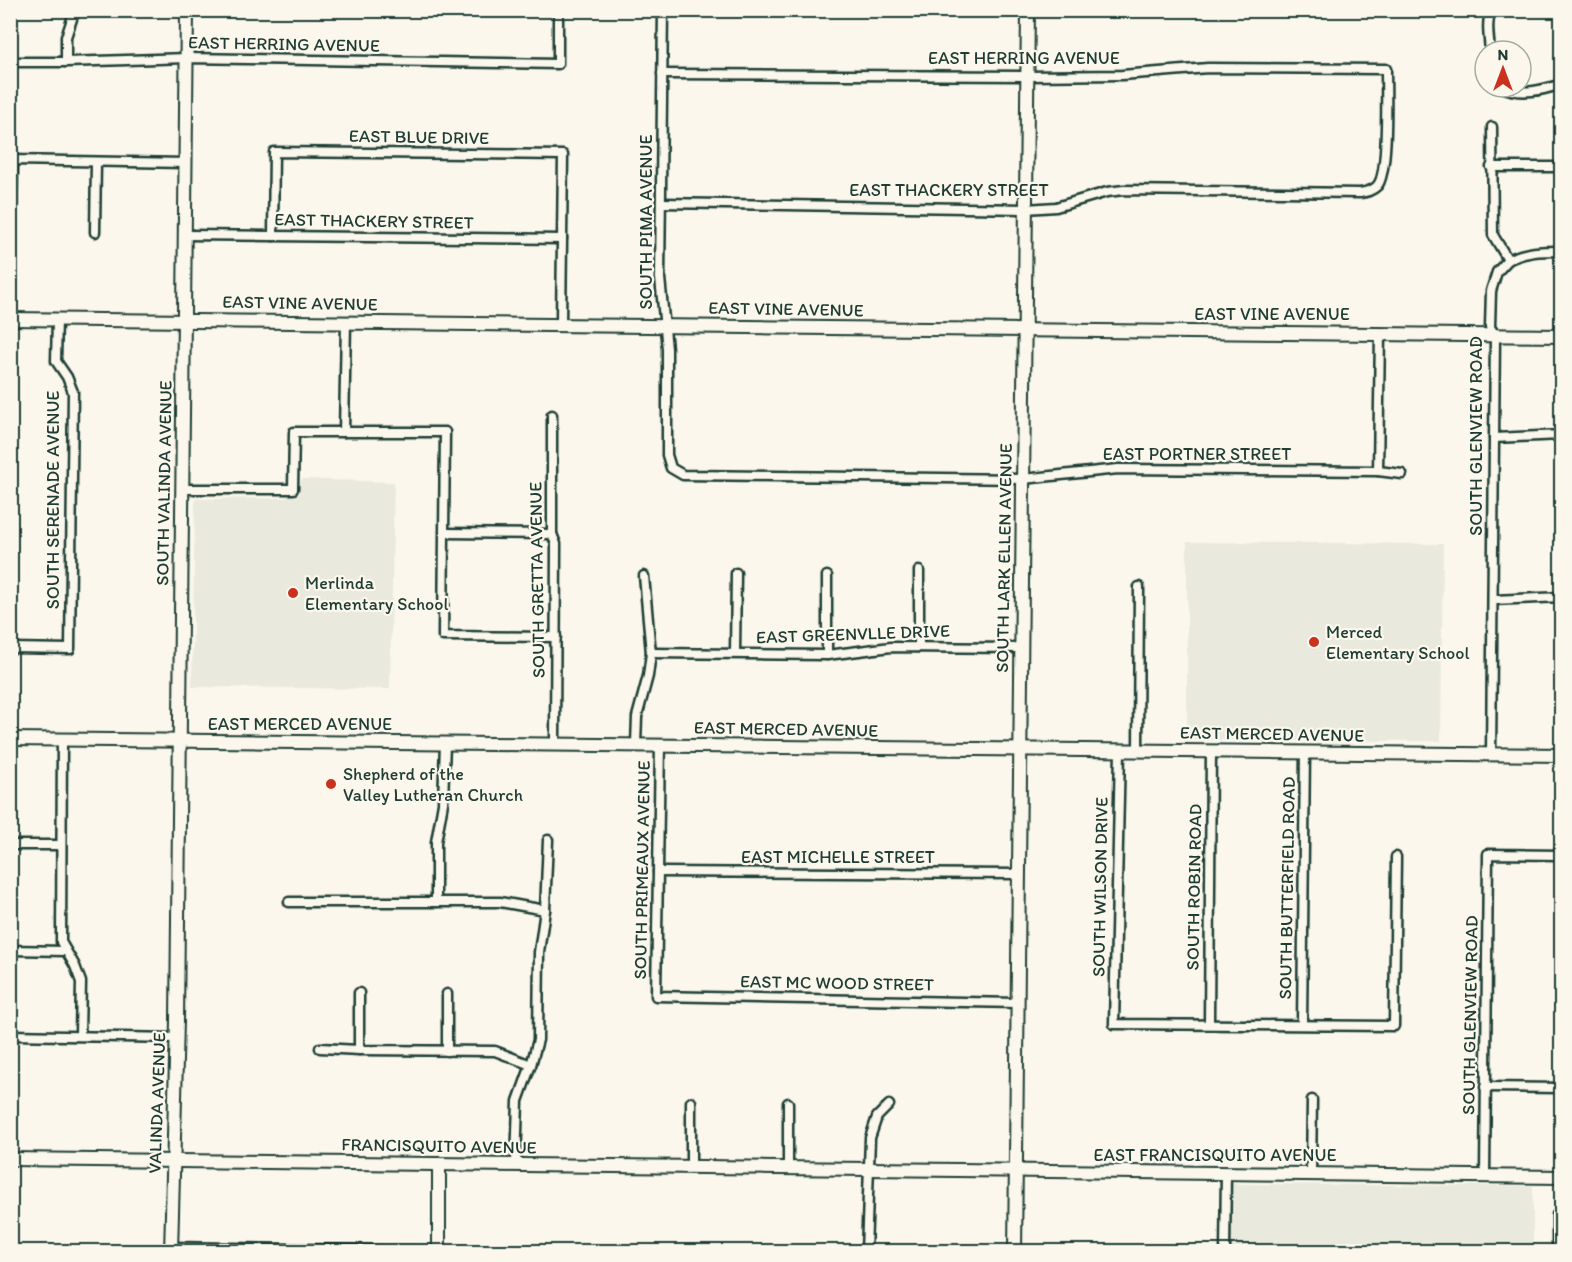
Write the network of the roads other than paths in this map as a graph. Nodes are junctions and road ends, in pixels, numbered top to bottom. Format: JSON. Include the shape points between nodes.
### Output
{"nodes":[{"id":1,"x":75,"y":10,"type":"edge"},
{"id":2,"x":187,"y":10,"type":"edge"},
{"id":3,"x":558,"y":10,"type":"edge"},
{"id":4,"x":663,"y":10,"type":"edge"},
{"id":5,"x":1028,"y":10,"type":"edge"},
{"id":6,"x":1491,"y":10,"type":"edge"},
{"id":7,"x":1489,"y":39,"type":"edge"},
{"id":8,"x":187,"y":58,"type":"junction"},
{"id":9,"x":10,"y":62,"type":"edge"},
{"id":10,"x":66,"y":62,"type":"junction"},
{"id":11,"x":662,"y":74,"type":"junction"},
{"id":12,"x":1027,"y":76,"type":"junction"},
{"id":13,"x":1562,"y":84,"type":"edge"},
{"id":14,"x":1533,"y":91,"type":"edge"},
{"id":15,"x":1492,"y":127,"type":"dead end"},
{"id":16,"x":12,"y":160,"type":"edge"},
{"id":17,"x":96,"y":162,"type":"junction"},
{"id":18,"x":186,"y":164,"type":"junction"},
{"id":19,"x":1491,"y":166,"type":"junction"},
{"id":20,"x":1562,"y":167,"type":"edge"},
{"id":21,"x":1378,"y":186,"type":"joint"},
{"id":22,"x":661,"y":203,"type":"junction"},
{"id":23,"x":1026,"y":209,"type":"junction"},
{"id":24,"x":12,"y":229,"type":"dead end"},
{"id":25,"x":95,"y":232,"type":"dead end"},
{"id":26,"x":185,"y":235,"type":"junction"},
{"id":27,"x":273,"y":236,"type":"junction"},
{"id":28,"x":562,"y":239,"type":"junction"},
{"id":29,"x":1562,"y":251,"type":"edge"},
{"id":30,"x":1508,"y":260,"type":"junction"},
{"id":31,"x":10,"y":319,"type":"edge"},
{"id":32,"x":57,"y":319,"type":"junction"},
{"id":33,"x":184,"y":320,"type":"junction"},
{"id":34,"x":346,"y":322,"type":"junction"},
{"id":35,"x":561,"y":324,"type":"junction"},
{"id":36,"x":664,"y":326,"type":"junction"},
{"id":37,"x":1024,"y":330,"type":"junction"},
{"id":38,"x":1380,"y":333,"type":"junction"},
{"id":39,"x":1495,"y":335,"type":"junction"},
{"id":40,"x":1562,"y":336,"type":"edge"},
{"id":41,"x":552,"y":415,"type":"dead end"},
{"id":42,"x":344,"y":432,"type":"junction"},
{"id":43,"x":1562,"y":435,"type":"edge"},
{"id":44,"x":1494,"y":438,"type":"junction"},
{"id":45,"x":671,"y":468,"type":"joint"},
{"id":46,"x":1378,"y":471,"type":"junction"},
{"id":47,"x":1402,"y":474,"type":"dead end"},
{"id":48,"x":1023,"y":479,"type":"junction"},
{"id":49,"x":182,"y":489,"type":"junction"},
{"id":50,"x":445,"y":533,"type":"junction"},
{"id":51,"x":552,"y":534,"type":"junction"},
{"id":52,"x":919,"y":571,"type":"dead end"},
{"id":53,"x":736,"y":573,"type":"dead end"},
{"id":54,"x":644,"y":576,"type":"dead end"},
{"id":55,"x":827,"y":576,"type":"dead end"},
{"id":56,"x":1139,"y":587,"type":"dead end"},
{"id":57,"x":1562,"y":597,"type":"edge"},
{"id":58,"x":1493,"y":600,"type":"junction"},
{"id":59,"x":556,"y":637,"type":"junction"},
{"id":60,"x":919,"y":647,"type":"junction"},
{"id":61,"x":10,"y":648,"type":"edge"},
{"id":62,"x":1021,"y":648,"type":"junction"},
{"id":63,"x":651,"y":653,"type":"junction"},
{"id":64,"x":735,"y":653,"type":"junction"},
{"id":65,"x":827,"y":655,"type":"junction"},
{"id":66,"x":10,"y":739,"type":"edge"},
{"id":67,"x":62,"y":739,"type":"junction"},
{"id":68,"x":180,"y":741,"type":"junction"},
{"id":69,"x":445,"y":743,"type":"junction"},
{"id":70,"x":555,"y":744,"type":"junction"},
{"id":71,"x":636,"y":744,"type":"junction"},
{"id":72,"x":660,"y":745,"type":"junction"},
{"id":73,"x":1021,"y":750,"type":"junction"},
{"id":74,"x":1120,"y":751,"type":"junction"},
{"id":75,"x":1138,"y":751,"type":"junction"},
{"id":76,"x":1211,"y":751,"type":"junction"},
{"id":77,"x":1305,"y":752,"type":"junction"},
{"id":78,"x":1491,"y":754,"type":"junction"},
{"id":79,"x":1562,"y":755,"type":"edge"},
{"id":80,"x":548,"y":840,"type":"dead end"},
{"id":81,"x":10,"y":845,"type":"edge"},
{"id":82,"x":61,"y":845,"type":"junction"},
{"id":83,"x":1562,"y":855,"type":"edge"},
{"id":84,"x":1396,"y":857,"type":"dead end"},
{"id":85,"x":658,"y":872,"type":"junction"},
{"id":86,"x":1019,"y":874,"type":"junction"},
{"id":87,"x":289,"y":902,"type":"dead end"},
{"id":88,"x":436,"y":902,"type":"junction"},
{"id":89,"x":545,"y":910,"type":"junction"},
{"id":90,"x":10,"y":950,"type":"edge"},
{"id":91,"x":66,"y":951,"type":"junction"},
{"id":92,"x":177,"y":955,"type":"joint"},
{"id":93,"x":359,"y":993,"type":"dead end"},
{"id":94,"x":447,"y":994,"type":"dead end"},
{"id":95,"x":656,"y":996,"type":"joint"},
{"id":96,"x":1017,"y":1003,"type":"junction"},
{"id":97,"x":1209,"y":1023,"type":"junction"},
{"id":98,"x":1302,"y":1024,"type":"junction"},
{"id":99,"x":10,"y":1035,"type":"edge"},
{"id":100,"x":80,"y":1035,"type":"junction"},
{"id":101,"x":176,"y":1038,"type":"junction"},
{"id":102,"x":320,"y":1048,"type":"dead end"},
{"id":103,"x":359,"y":1050,"type":"junction"},
{"id":104,"x":447,"y":1051,"type":"junction"},
{"id":105,"x":531,"y":1065,"type":"junction"},
{"id":106,"x":1485,"y":1087,"type":"junction"},
{"id":107,"x":1562,"y":1088,"type":"edge"},
{"id":108,"x":1312,"y":1100,"type":"dead end"},
{"id":109,"x":691,"y":1102,"type":"dead end"},
{"id":110,"x":788,"y":1103,"type":"dead end"},
{"id":111,"x":889,"y":1105,"type":"dead end"},
{"id":112,"x":10,"y":1159,"type":"edge"},
{"id":113,"x":173,"y":1161,"type":"junction"},
{"id":114,"x":439,"y":1164,"type":"junction"},
{"id":115,"x":516,"y":1165,"type":"junction"},
{"id":116,"x":691,"y":1166,"type":"junction"},
{"id":117,"x":788,"y":1167,"type":"junction"},
{"id":118,"x":867,"y":1168,"type":"junction"},
{"id":119,"x":1016,"y":1172,"type":"junction"},
{"id":120,"x":1226,"y":1172,"type":"junction"},
{"id":121,"x":1311,"y":1173,"type":"junction"},
{"id":122,"x":1485,"y":1176,"type":"junction"},
{"id":123,"x":1562,"y":1177,"type":"edge"},
{"id":124,"x":1559,"y":1214,"type":"edge"},
{"id":125,"x":171,"y":1249,"type":"edge"},
{"id":126,"x":439,"y":1251,"type":"edge"},
{"id":127,"x":472,"y":1251,"type":"edge"},
{"id":128,"x":866,"y":1251,"type":"edge"},
{"id":129,"x":1015,"y":1251,"type":"edge"},
{"id":130,"x":1225,"y":1251,"type":"edge"},
{"id":131,"x":1557,"y":1251,"type":"edge"}],
"edges":[{"from":1,"to":10,"type":"street","via":[[66,37]]},
{"from":2,"to":8,"type":"street","name":"SOUTH VALINDA AVENUE"},
{"from":3,"to":8,"type":"street","name":"EAST HERRING AVENUE","via":[[558,64]]},
{"from":4,"to":11,"type":"street","name":"SOUTH PIMA AVENUE"},
{"from":5,"to":12,"type":"street","name":"SOUTH LARK ELLEN AVENUE"},
{"from":6,"to":7,"type":"street"},
{"from":8,"to":10,"type":"street","name":"EAST HERRING AVENUE"},
{"from":8,"to":18,"type":"street","name":"SOUTH VALINDA AVENUE"},
{"from":9,"to":10,"type":"street","name":"EAST HERRING AVENUE"},
{"from":11,"to":12,"type":"street","name":"EAST HERRING AVENUE"},
{"from":11,"to":22,"type":"street","name":"SOUTH PIMA AVENUE"},
{"from":12,"to":21,"type":"street","name":"EAST HERRING AVENUE","via":[[1122,75],[1208,68],[1386,69],[1384,169]]},
{"from":12,"to":23,"type":"street","name":"SOUTH LARK ELLEN AVENUE"},
{"from":13,"to":14,"type":"street"},
{"from":15,"to":19,"type":"street"},
{"from":16,"to":17,"type":"street"},
{"from":16,"to":24,"type":"street"},
{"from":17,"to":18,"type":"street"},
{"from":17,"to":25,"type":"street"},
{"from":18,"to":26,"type":"street","name":"SOUTH VALINDA AVENUE"},
{"from":19,"to":20,"type":"street"},
{"from":19,"to":30,"type":"street","via":[[1493,235]]},
{"from":21,"to":23,"type":"street","name":"EAST THACKERY STREET","via":[[1360,193],[1124,190],[1056,207]]},
{"from":22,"to":23,"type":"street","name":"EAST THACKERY STREET"},
{"from":22,"to":36,"type":"street","name":"SOUTH PIMA AVENUE"},
{"from":23,"to":37,"type":"street","name":"SOUTH LARK ELLEN AVENUE"},
{"from":26,"to":27,"type":"street","name":"EAST THACKERY STREET"},
{"from":26,"to":33,"type":"street","name":"SOUTH VALINDA AVENUE"},
{"from":27,"to":28,"type":"street","name":"EAST THACKERY STREET"},
{"from":27,"to":28,"type":"street","name":"EAST BLUE DRIVE","via":[[274,152],[563,155]]},
{"from":28,"to":35,"type":"street"},
{"from":29,"to":30,"type":"street","via":[[1521,253]]},
{"from":30,"to":39,"type":"street","name":"SOUTH GLENVIEW ROAD","via":[[1497,272],[1491,291],[1490,327]]},
{"from":31,"to":32,"type":"street","name":"EAST VINE AVENUE"},
{"from":32,"to":33,"type":"street","name":"EAST VINE AVENUE"},
{"from":32,"to":61,"type":"street","name":"SOUTH SERENADE AVENUE","via":[[56,361],[73,392],[70,649]]},
{"from":33,"to":34,"type":"street","name":"EAST VINE AVENUE"},
{"from":33,"to":49,"type":"street","name":"SOUTH VALINDA AVENUE"},
{"from":34,"to":35,"type":"street","name":"EAST VINE AVENUE"},
{"from":34,"to":42,"type":"street"},
{"from":35,"to":36,"type":"street","name":"EAST VINE AVENUE"},
{"from":36,"to":37,"type":"street","name":"EAST VINE AVENUE"},
{"from":36,"to":45,"type":"street","name":"SOUTH PIMA AVENUE","via":[[667,455]]},
{"from":37,"to":38,"type":"street","name":"EAST VINE AVENUE"},
{"from":37,"to":48,"type":"street","name":"SOUTH LARK ELLEN AVENUE"},
{"from":38,"to":39,"type":"street","name":"EAST VINE AVENUE"},
{"from":38,"to":46,"type":"street"},
{"from":39,"to":40,"type":"street","name":"EAST VINE AVENUE"},
{"from":39,"to":44,"type":"street","name":"SOUTH GLENVIEW ROAD"},
{"from":41,"to":51,"type":"street","name":"SOUTH GRETTA AVENUE"},
{"from":42,"to":49,"type":"street","via":[[294,432],[293,489]]},
{"from":42,"to":50,"type":"street","via":[[446,432]]},
{"from":43,"to":44,"type":"street"},
{"from":44,"to":58,"type":"street","name":"SOUTH GLENVIEW ROAD"},
{"from":45,"to":48,"type":"street","name":"EAST PORTNER STREET","via":[[682,475]]},
{"from":46,"to":47,"type":"street","name":"EAST PORTNER STREET"},
{"from":46,"to":48,"type":"street","name":"EAST PORTNER STREET","via":[[1118,469]]},
{"from":48,"to":62,"type":"street","name":"SOUTH LARK ELLEN AVENUE"},
{"from":49,"to":68,"type":"street","name":"SOUTH VALINDA AVENUE"},
{"from":50,"to":51,"type":"street"},
{"from":50,"to":59,"type":"street","via":[[443,636]]},
{"from":51,"to":59,"type":"street","name":"SOUTH GRETTA AVENUE","via":[[556,544]]},
{"from":52,"to":60,"type":"street"},
{"from":53,"to":64,"type":"street"},
{"from":54,"to":63,"type":"street"},
{"from":55,"to":65,"type":"street"},
{"from":56,"to":75,"type":"street"},
{"from":57,"to":58,"type":"street"},
{"from":58,"to":78,"type":"street","name":"SOUTH GLENVIEW ROAD"},
{"from":59,"to":70,"type":"street","name":"SOUTH GRETTA AVENUE"},
{"from":60,"to":62,"type":"street","name":"EAST GREENVLLE DRIVE"},
{"from":60,"to":65,"type":"street","name":"EAST GREENVLLE DRIVE"},
{"from":62,"to":73,"type":"street","name":"SOUTH LARK ELLEN AVENUE"},
{"from":63,"to":64,"type":"street","name":"EAST GREENVLLE DRIVE"},
{"from":63,"to":71,"type":"street","via":[[637,717]]},
{"from":64,"to":65,"type":"street","name":"EAST GREENVLLE DRIVE"},
{"from":66,"to":67,"type":"street","name":"EAST MERCED AVENUE"},
{"from":67,"to":68,"type":"street","name":"EAST MERCED AVENUE"},
{"from":67,"to":82,"type":"street"},
{"from":68,"to":69,"type":"street","name":"EAST MERCED AVENUE"},
{"from":68,"to":92,"type":"street","name":"SOUTH VALINDA AVENUE"},
{"from":69,"to":70,"type":"street","name":"EAST MERCED AVENUE"},
{"from":69,"to":88,"type":"street","via":[[443,803],[436,842]]},
{"from":70,"to":71,"type":"street","name":"EAST MERCED AVENUE"},
{"from":71,"to":72,"type":"street","name":"EAST MERCED AVENUE"},
{"from":72,"to":73,"type":"street","name":"EAST MERCED AVENUE"},
{"from":72,"to":85,"type":"street","name":"SOUTH PRIMEAUX AVENUE"},
{"from":73,"to":74,"type":"street","name":"EAST MERCED AVENUE"},
{"from":73,"to":86,"type":"street","name":"SOUTH LARK ELLEN AVENUE"},
{"from":74,"to":75,"type":"street","name":"EAST MERCED AVENUE"},
{"from":74,"to":97,"type":"street","name":"SOUTH WILSON DRIVE","via":[[1114,1024]]},
{"from":75,"to":76,"type":"street","name":"EAST MERCED AVENUE"},
{"from":76,"to":77,"type":"street","name":"EAST MERCED AVENUE"},
{"from":76,"to":97,"type":"street","name":"SOUTH ROBIN ROAD"},
{"from":77,"to":78,"type":"street","name":"EAST MERCED AVENUE"},
{"from":77,"to":98,"type":"street","name":"SOUTH BUTTERFIELD ROAD"},
{"from":78,"to":79,"type":"street","name":"EAST MERCED AVENUE"},
{"from":80,"to":89,"type":"street"},
{"from":81,"to":82,"type":"street"},
{"from":82,"to":91,"type":"street","via":[[61,942]]},
{"from":83,"to":106,"type":"street","name":"SOUTH GLENVIEW ROAD","via":[[1488,854]]},
{"from":84,"to":98,"type":"street","via":[[1394,1026]]},
{"from":85,"to":86,"type":"street","name":"EAST MICHELLE STREET"},
{"from":85,"to":95,"type":"street","name":"SOUTH PRIMEAUX AVENUE"},
{"from":86,"to":96,"type":"street","name":"SOUTH LARK ELLEN AVENUE"},
{"from":87,"to":88,"type":"street"},
{"from":88,"to":89,"type":"street","via":[[500,902]]},
{"from":89,"to":105,"type":"street","via":[[539,952],[538,1040]]},
{"from":90,"to":91,"type":"street"},
{"from":91,"to":100,"type":"street","via":[[81,982]]},
{"from":92,"to":101,"type":"street","name":"VALINDA AVENUE"},
{"from":93,"to":103,"type":"street"},
{"from":94,"to":104,"type":"street"},
{"from":95,"to":96,"type":"street","name":"EAST MC WOOD STREET"},
{"from":96,"to":119,"type":"street","name":"SOUTH LARK ELLEN AVENUE"},
{"from":97,"to":98,"type":"street"},
{"from":99,"to":100,"type":"street"},
{"from":100,"to":101,"type":"street"},
{"from":101,"to":113,"type":"street","name":"VALINDA AVENUE"},
{"from":102,"to":103,"type":"street"},
{"from":103,"to":104,"type":"street"},
{"from":104,"to":105,"type":"street","via":[[495,1051]]},
{"from":105,"to":115,"type":"street","via":[[518,1101]]},
{"from":106,"to":107,"type":"street"},
{"from":106,"to":122,"type":"street","name":"SOUTH GLENVIEW ROAD"},
{"from":108,"to":121,"type":"street"},
{"from":109,"to":116,"type":"street"},
{"from":110,"to":117,"type":"street"},
{"from":111,"to":118,"type":"street","via":[[877,1118],[870,1138]]},
{"from":112,"to":113,"type":"street","name":"FRANCISQUITO AVENUE"},
{"from":113,"to":114,"type":"street","name":"FRANCISQUITO AVENUE"},
{"from":113,"to":125,"type":"street","name":"VALINDA AVENUE"},
{"from":114,"to":115,"type":"street","name":"FRANCISQUITO AVENUE"},
{"from":114,"to":126,"type":"street"},
{"from":115,"to":116,"type":"street","name":"FRANCISQUITO AVENUE"},
{"from":116,"to":117,"type":"street","name":"FRANCISQUITO AVENUE"},
{"from":117,"to":118,"type":"street","name":"FRANCISQUITO AVENUE"},
{"from":118,"to":119,"type":"street","name":"EAST FRANCISQUITO AVENUE"},
{"from":118,"to":128,"type":"street"},
{"from":119,"to":120,"type":"street","name":"EAST FRANCISQUITO AVENUE"},
{"from":119,"to":129,"type":"street","name":"SOUTH LARK ELLEN AVENUE"},
{"from":120,"to":121,"type":"street","name":"EAST FRANCISQUITO AVENUE"},
{"from":120,"to":130,"type":"street"},
{"from":121,"to":122,"type":"street","name":"EAST FRANCISQUITO AVENUE"},
{"from":122,"to":123,"type":"street","name":"EAST FRANCISQUITO AVENUE"},
{"from":124,"to":131,"type":"street"},
{"from":125,"to":126,"type":"street"},
{"from":126,"to":127,"type":"street"}]}
